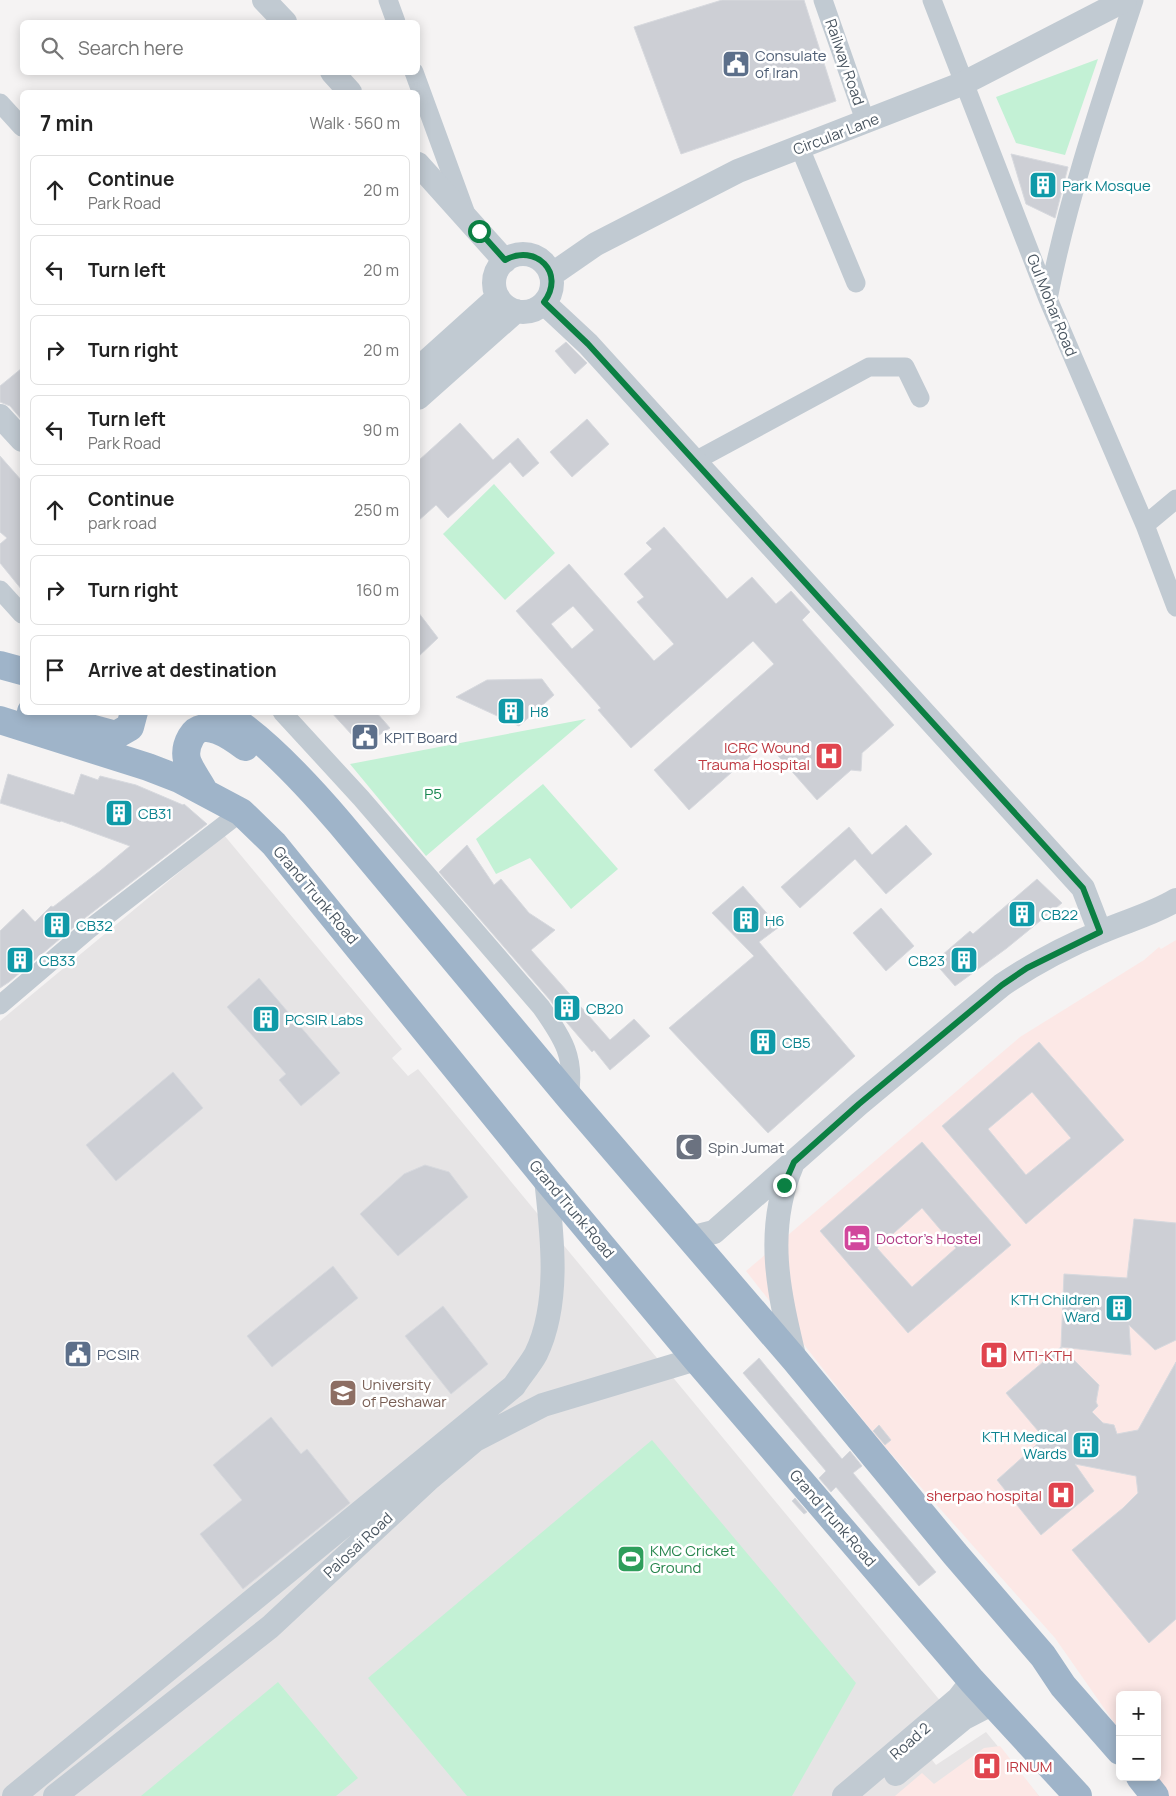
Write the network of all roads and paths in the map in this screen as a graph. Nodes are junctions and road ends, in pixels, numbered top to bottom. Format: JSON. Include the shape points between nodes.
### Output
{"nodes":[{"id":1,"x":264,"y":0,"type":"edge"},
{"id":2,"x":388,"y":0,"type":"edge"},
{"id":3,"x":824,"y":0,"type":"edge"},
{"id":4,"x":932,"y":0,"type":"edge"},
{"id":5,"x":1125,"y":0,"type":"edge"},
{"id":6,"x":1134,"y":0,"type":"edge"},
{"id":7,"x":283,"y":20,"type":"edge"},
{"id":8,"x":395,"y":20,"type":"edge"},
{"id":9,"x":335,"y":75,"type":"edge"},
{"id":10,"x":415,"y":75,"type":"edge"},
{"id":11,"x":964,"y":84,"type":"junction"},
{"id":12,"x":348,"y":90,"type":"edge"},
{"id":13,"x":0,"y":103,"type":"edge"},
{"id":14,"x":866,"y":123,"type":"junction"},
{"id":15,"x":20,"y":125,"type":"edge"},
{"id":16,"x":800,"y":148,"type":"junction"},
{"id":17,"x":420,"y":166,"type":"edge"},
{"id":18,"x":467,"y":217,"type":"junction"},
{"id":19,"x":505,"y":260,"type":"junction"},
{"id":20,"x":551,"y":275,"type":"junction"},
{"id":21,"x":856,"y":283,"type":"dead end"},
{"id":22,"x":1048,"y":299,"type":"junction"},
{"id":23,"x":544,"y":302,"type":"junction"},
{"id":24,"x":507,"y":304,"type":"junction"},
{"id":25,"x":420,"y":369,"type":"edge"},
{"id":26,"x":420,"y":396,"type":"edge"},
{"id":27,"x":920,"y":398,"type":"dead end"},
{"id":28,"x":0,"y":416,"type":"edge"},
{"id":29,"x":20,"y":438,"type":"edge"},
{"id":30,"x":694,"y":460,"type":"junction"},
{"id":31,"x":1176,"y":499,"type":"edge"},
{"id":32,"x":1145,"y":525,"type":"junction"},
{"id":33,"x":0,"y":590,"type":"edge"},
{"id":34,"x":1176,"y":607,"type":"edge"},
{"id":35,"x":20,"y":612,"type":"edge"},
{"id":36,"x":0,"y":649,"type":"edge"},
{"id":37,"x":20,"y":654,"type":"edge"},
{"id":38,"x":0,"y":665,"type":"edge"},
{"id":39,"x":20,"y":670,"type":"edge"},
{"id":40,"x":0,"y":704,"type":"edge"},
{"id":41,"x":20,"y":709,"type":"edge"},
{"id":42,"x":42,"y":715,"type":"edge"},
{"id":43,"x":133,"y":715,"type":"edge"},
{"id":44,"x":285,"y":715,"type":"edge"},
{"id":45,"x":219,"y":717,"type":"edge"},
{"id":46,"x":0,"y":720,"type":"edge"},
{"id":47,"x":204,"y":790,"type":"junction"},
{"id":48,"x":241,"y":812,"type":"junction"},
{"id":49,"x":1176,"y":900,"type":"edge"},
{"id":50,"x":1100,"y":932,"type":"junction"},
{"id":51,"x":0,"y":1005,"type":"edge"},
{"id":52,"x":569,"y":1097,"type":"junction"},
{"id":53,"x":794,"y":1162,"type":"junction"},
{"id":54,"x":546,"y":1179,"type":"junction"},
{"id":55,"x":687,"y":1234,"type":"junction"},
{"id":56,"x":696,"y":1359,"type":"junction"},
{"id":57,"x":795,"y":1360,"type":"junction"},
{"id":58,"x":424,"y":1471,"type":"junction"},
{"id":59,"x":972,"y":1681,"type":"junction"},
{"id":60,"x":993,"y":1703,"type":"junction"},
{"id":61,"x":1116,"y":1746,"type":"edge"},
{"id":62,"x":1143,"y":1781,"type":"edge"},
{"id":63,"x":14,"y":1796,"type":"edge"},
{"id":64,"x":55,"y":1796,"type":"edge"},
{"id":65,"x":844,"y":1796,"type":"edge"},
{"id":66,"x":870,"y":1796,"type":"edge"},
{"id":67,"x":1078,"y":1796,"type":"edge"},
{"id":68,"x":1155,"y":1796,"type":"edge"}],
"edges":[{"from":1,"to":7,"type":"street"},
{"from":2,"to":8,"type":"street"},
{"from":3,"to":14,"type":"street","name":"Railway Road"},
{"from":4,"to":11,"type":"street","name":"Gul Mohar Road"},
{"from":5,"to":11,"type":"street","name":"Circular Lane"},
{"from":6,"to":22,"type":"street","via":[[1088,140]]},
{"from":9,"to":12,"type":"street"},
{"from":10,"to":18,"type":"street"},
{"from":11,"to":14,"type":"street","name":"Circular Lane"},
{"from":11,"to":22,"type":"street","name":"Gul Mohar Road"},
{"from":13,"to":15,"type":"street"},
{"from":14,"to":16,"type":"street","name":"Circular Lane"},
{"from":16,"to":20,"type":"street","name":"Circular Lane","via":[[738,171],[596,244]]},
{"from":16,"to":21,"type":"street"},
{"from":17,"to":18,"type":"street"},
{"from":18,"to":19,"type":"street"},
{"from":19,"to":20,"type":"street","via":[[518,255],[532,256],[544,263]]},
{"from":19,"to":24,"type":"street","via":[[494,284]]},
{"from":20,"to":23,"type":"street","via":[[551,290]]},
{"from":22,"to":32,"type":"street","name":"Gul Mohar Road"},
{"from":23,"to":24,"type":"street","via":[[532,310]]},
{"from":23,"to":30,"type":"street","via":[[588,344]]},
{"from":24,"to":25,"type":"street"},
{"from":24,"to":26,"type":"street"},
{"from":27,"to":30,"type":"street","via":[[905,367],[869,368]]},
{"from":28,"to":29,"type":"street"},
{"from":30,"to":50,"type":"street","via":[[1083,888]]},
{"from":31,"to":32,"type":"street"},
{"from":32,"to":34,"type":"street","name":"Gul Mohar Road"},
{"from":33,"to":35,"type":"street"},
{"from":36,"to":37,"type":"highway"},
{"from":38,"to":39,"type":"highway"},
{"from":40,"to":41,"type":"highway"},
{"from":42,"to":43,"type":"highway","via":[[116,735],[130,726]]},
{"from":44,"to":52,"type":"street","via":[[361,798],[541,1007],[557,1030],[569,1057],[572,1077]]},
{"from":45,"to":47,"type":"highway","via":[[192,735],[187,744],[187,761]]},
{"from":45,"to":52,"type":"highway","via":[[255,738],[310,788]]},
{"from":46,"to":47,"type":"highway","name":"Grand Trunk Road","via":[[148,767]]},
{"from":47,"to":48,"type":"highway","name":"Grand Trunk Road"},
{"from":48,"to":51,"type":"street","via":[[88,930]]},
{"from":48,"to":54,"type":"highway","name":"Grand Trunk Road","via":[[274,844],[324,903]]},
{"from":49,"to":50,"type":"street"},
{"from":50,"to":53,"type":"street","via":[[1027,968],[1002,985]]},
{"from":52,"to":55,"type":"highway"},
{"from":53,"to":55,"type":"street","via":[[714,1232],[698,1236]]},
{"from":53,"to":57,"type":"street","via":[[779,1202],[775,1242],[780,1295]]},
{"from":54,"to":56,"type":"highway","name":"Grand Trunk Road"},
{"from":54,"to":58,"type":"street","via":[[552,1237],[552,1289],[543,1334],[535,1354],[514,1386]]},
{"from":55,"to":57,"type":"highway"},
{"from":56,"to":58,"type":"street","name":"Palosai Road","via":[[543,1405]]},
{"from":56,"to":59,"type":"highway","name":"Grand Trunk Road"},
{"from":57,"to":61,"type":"highway"},
{"from":58,"to":63,"type":"street","via":[[257,1599]]},
{"from":58,"to":64,"type":"street","name":"Palosai Road","via":[[270,1627]]},
{"from":59,"to":60,"type":"highway","name":"Grand Trunk Road"},
{"from":59,"to":65,"type":"street","name":"Road 2","via":[[958,1699]]},
{"from":60,"to":66,"type":"street","name":"Road 2","via":[[964,1718]]},
{"from":60,"to":67,"type":"highway","name":"Grand Trunk Road"},
{"from":62,"to":68,"type":"highway"}]}
